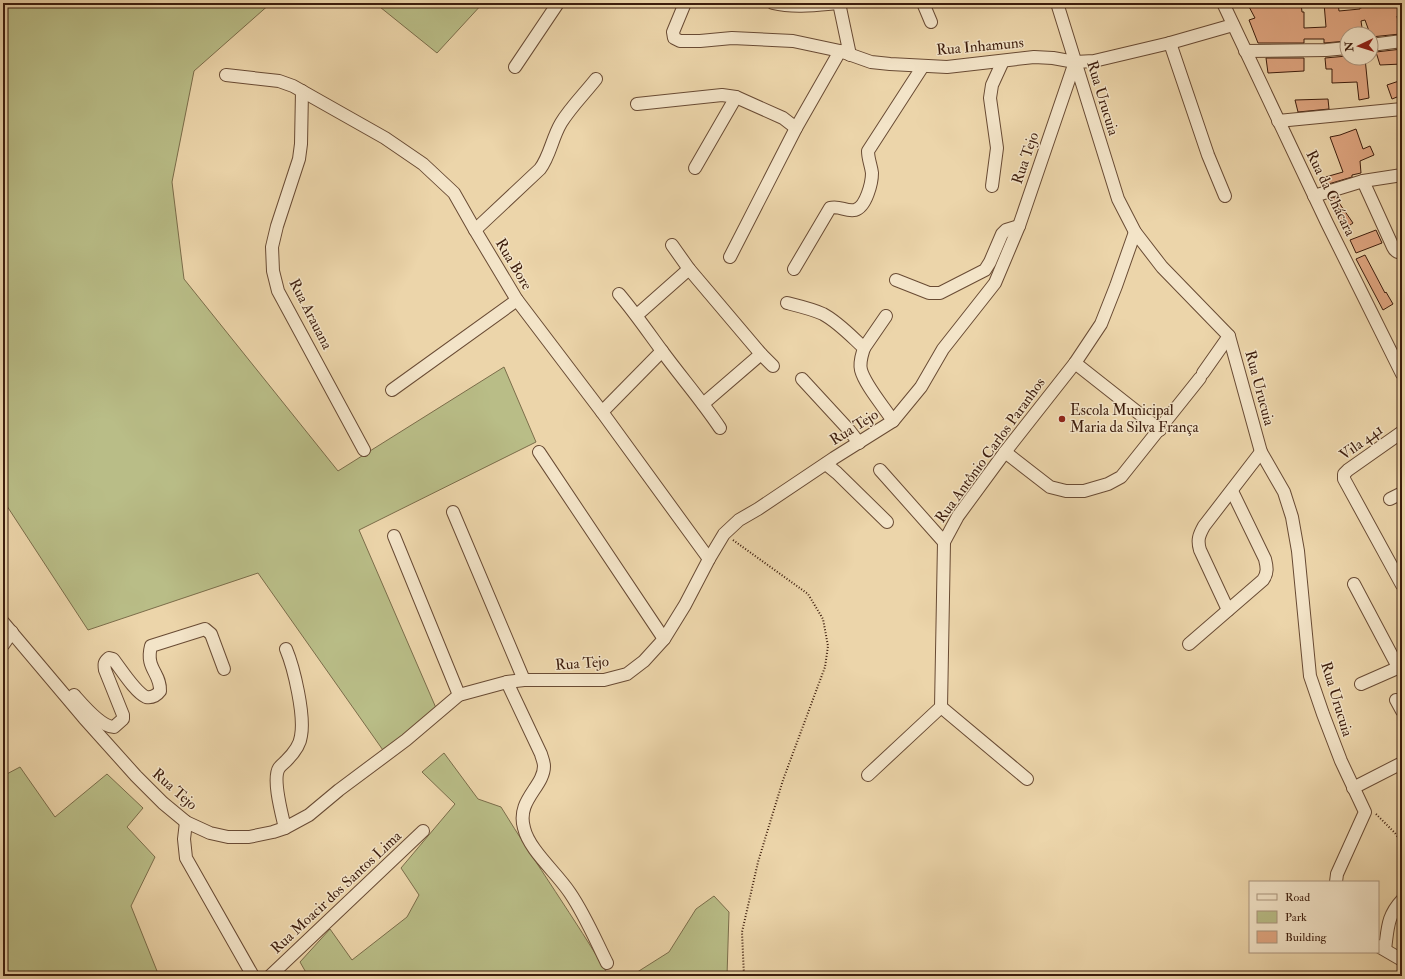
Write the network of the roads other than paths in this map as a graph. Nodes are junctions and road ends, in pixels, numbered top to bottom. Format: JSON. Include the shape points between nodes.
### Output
{"nodes":[{"id":1,"x":558,"y":3,"type":"edge"},
{"id":2,"x":685,"y":3,"type":"edge"},
{"id":3,"x":773,"y":3,"type":"edge"},
{"id":4,"x":838,"y":3,"type":"edge"},
{"id":5,"x":924,"y":3,"type":"edge"},
{"id":6,"x":1057,"y":3,"type":"edge"},
{"id":7,"x":1223,"y":3,"type":"edge"},
{"id":8,"x":931,"y":22,"type":"dead end"},
{"id":9,"x":1233,"y":25,"type":"junction"},
{"id":10,"x":1402,"y":41,"type":"edge"},
{"id":11,"x":1170,"y":43,"type":"junction"},
{"id":12,"x":1379,"y":44,"type":"edge"},
{"id":13,"x":1339,"y":49,"type":"edge"},
{"id":14,"x":1245,"y":51,"type":"junction"},
{"id":15,"x":845,"y":53,"type":"junction"},
{"id":16,"x":1003,"y":61,"type":"junction"},
{"id":17,"x":1075,"y":62,"type":"junction"},
{"id":18,"x":923,"y":66,"type":"junction"},
{"id":19,"x":514,"y":67,"type":"dead end"},
{"id":20,"x":226,"y":75,"type":"dead end"},
{"id":21,"x":596,"y":79,"type":"dead end"},
{"id":22,"x":302,"y":91,"type":"junction"},
{"id":23,"x":736,"y":96,"type":"junction"},
{"id":24,"x":637,"y":104,"type":"dead end"},
{"id":25,"x":1402,"y":109,"type":"edge"},
{"id":26,"x":1278,"y":121,"type":"junction"},
{"id":27,"x":796,"y":128,"type":"junction"},
{"id":28,"x":694,"y":168,"type":"dead end"},
{"id":29,"x":1402,"y":175,"type":"edge"},
{"id":30,"x":1363,"y":181,"type":"junction"},
{"id":31,"x":992,"y":186,"type":"dead end"},
{"id":32,"x":1225,"y":196,"type":"dead end"},
{"id":33,"x":1314,"y":196,"type":"junction"},
{"id":34,"x":1019,"y":226,"type":"junction"},
{"id":35,"x":475,"y":230,"type":"junction"},
{"id":36,"x":1135,"y":232,"type":"junction"},
{"id":37,"x":672,"y":245,"type":"dead end"},
{"id":38,"x":1402,"y":252,"type":"edge"},
{"id":39,"x":730,"y":257,"type":"dead end"},
{"id":40,"x":794,"y":268,"type":"dead end"},
{"id":41,"x":689,"y":269,"type":"junction"},
{"id":42,"x":896,"y":280,"type":"dead end"},
{"id":43,"x":619,"y":294,"type":"dead end"},
{"id":44,"x":517,"y":300,"type":"junction"},
{"id":45,"x":787,"y":303,"type":"dead end"},
{"id":46,"x":637,"y":315,"type":"junction"},
{"id":47,"x":886,"y":316,"type":"dead end"},
{"id":48,"x":1229,"y":336,"type":"junction"},
{"id":49,"x":864,"y":348,"type":"junction"},
{"id":50,"x":662,"y":351,"type":"junction"},
{"id":51,"x":761,"y":354,"type":"junction"},
{"id":52,"x":1075,"y":363,"type":"junction"},
{"id":53,"x":773,"y":366,"type":"dead end"},
{"id":54,"x":1402,"y":374,"type":"edge"},
{"id":55,"x":802,"y":379,"type":"dead end"},
{"id":56,"x":392,"y":390,"type":"dead end"},
{"id":57,"x":703,"y":404,"type":"junction"},
{"id":58,"x":602,"y":412,"type":"junction"},
{"id":59,"x":893,"y":421,"type":"junction"},
{"id":60,"x":720,"y":428,"type":"dead end"},
{"id":61,"x":1160,"y":430,"type":"junction"},
{"id":62,"x":1402,"y":432,"type":"edge"},
{"id":63,"x":859,"y":443,"type":"junction"},
{"id":64,"x":364,"y":450,"type":"dead end"},
{"id":65,"x":540,"y":452,"type":"dead end"},
{"id":66,"x":1005,"y":452,"type":"junction"},
{"id":67,"x":1261,"y":452,"type":"junction"},
{"id":68,"x":826,"y":464,"type":"junction"},
{"id":69,"x":880,"y":470,"type":"dead end"},
{"id":70,"x":1232,"y":491,"type":"junction"},
{"id":71,"x":1402,"y":492,"type":"edge"},
{"id":72,"x":1390,"y":499,"type":"dead end"},
{"id":73,"x":453,"y":512,"type":"dead end"},
{"id":74,"x":887,"y":522,"type":"dead end"},
{"id":75,"x":394,"y":536,"type":"dead end"},
{"id":76,"x":944,"y":542,"type":"junction"},
{"id":77,"x":709,"y":559,"type":"junction"},
{"id":78,"x":1354,"y":584,"type":"dead end"},
{"id":79,"x":1402,"y":585,"type":"edge"},
{"id":80,"x":1228,"y":610,"type":"junction"},
{"id":81,"x":3,"y":622,"type":"edge"},
{"id":82,"x":12,"y":632,"type":"junction"},
{"id":83,"x":664,"y":639,"type":"junction"},
{"id":84,"x":1189,"y":644,"type":"dead end"},
{"id":85,"x":3,"y":645,"type":"edge"},
{"id":86,"x":286,"y":649,"type":"dead end"},
{"id":87,"x":1400,"y":667,"type":"edge"},
{"id":88,"x":224,"y":669,"type":"dead end"},
{"id":89,"x":524,"y":680,"type":"junction"},
{"id":90,"x":507,"y":682,"type":"junction"},
{"id":91,"x":1361,"y":684,"type":"dead end"},
{"id":92,"x":55,"y":685,"type":"junction"},
{"id":93,"x":459,"y":695,"type":"junction"},
{"id":94,"x":1396,"y":700,"type":"dead end"},
{"id":95,"x":942,"y":706,"type":"junction"},
{"id":96,"x":1402,"y":711,"type":"edge"},
{"id":97,"x":1402,"y":763,"type":"edge"},
{"id":98,"x":868,"y":775,"type":"dead end"},
{"id":99,"x":1027,"y":779,"type":"dead end"},
{"id":100,"x":1353,"y":788,"type":"junction"},
{"id":101,"x":186,"y":822,"type":"junction"},
{"id":102,"x":285,"y":828,"type":"junction"},
{"id":103,"x":423,"y":831,"type":"dead end"},
{"id":104,"x":1336,"y":881,"type":"edge"},
{"id":105,"x":1402,"y":900,"type":"edge"},
{"id":106,"x":1381,"y":947,"type":"edge"},
{"id":107,"x":1402,"y":960,"type":"edge"},
{"id":108,"x":607,"y":963,"type":"dead end"},
{"id":109,"x":253,"y":976,"type":"edge"},
{"id":110,"x":270,"y":976,"type":"edge"}],
"edges":[{"from":1,"to":19,"type":"street"},
{"from":2,"to":15,"type":"street","name":"Rua Inhamuns","via":[[673,32],[674,38],[680,41],[732,38],[793,41]]},
{"from":3,"to":4,"type":"street","via":[[783,6]]},
{"from":4,"to":15,"type":"street"},
{"from":5,"to":8,"type":"street"},
{"from":6,"to":17,"type":"street","name":"Rua Urucuia"},
{"from":7,"to":9,"type":"street","name":"Rua da Chácara"},
{"from":9,"to":11,"type":"street","name":"Rua Inhamuns"},
{"from":9,"to":14,"type":"street","name":"Rua da Chácara"},
{"from":10,"to":12,"type":"street"},
{"from":11,"to":17,"type":"street","name":"Rua Inhamuns","via":[[1094,61]]},
{"from":11,"to":32,"type":"street","via":[[1208,155]]},
{"from":13,"to":14,"type":"street"},
{"from":14,"to":26,"type":"street","name":"Rua da Chácara"},
{"from":15,"to":18,"type":"street","name":"Rua Inhamuns","via":[[871,62]]},
{"from":15,"to":27,"type":"street"},
{"from":16,"to":17,"type":"street","name":"Rua Inhamuns","via":[[1034,57]]},
{"from":16,"to":18,"type":"street","name":"Rua Inhamuns","via":[[947,67]]},
{"from":16,"to":31,"type":"street","via":[[990,98],[997,148]]},
{"from":17,"to":34,"type":"street","name":"Rua Tejo"},
{"from":17,"to":36,"type":"street","name":"Rua Urucuia","via":[[1118,199]]},
{"from":18,"to":40,"type":"street","via":[[868,151],[872,172],[867,197],[858,209],[832,207],[828,210]]},
{"from":20,"to":22,"type":"street","name":"Rua Bore","via":[[279,81]]},
{"from":21,"to":35,"type":"street","via":[[561,122],[540,169]]},
{"from":22,"to":35,"type":"street","name":"Rua Bore","via":[[385,138],[423,164],[454,192]]},
{"from":22,"to":64,"type":"street","name":"Rua Arauana","via":[[299,159],[272,247],[273,271],[278,290]]},
{"from":23,"to":24,"type":"street","via":[[722,95]]},
{"from":23,"to":27,"type":"street","via":[[783,118]]},
{"from":23,"to":28,"type":"street"},
{"from":25,"to":26,"type":"street"},
{"from":26,"to":33,"type":"street","name":"Rua da Chácara"},
{"from":27,"to":39,"type":"street"},
{"from":29,"to":30,"type":"street"},
{"from":30,"to":33,"type":"street"},
{"from":30,"to":38,"type":"street","via":[[1393,247],[1398,253]]},
{"from":33,"to":54,"type":"street","name":"Rua da Chácara"},
{"from":34,"to":42,"type":"street","via":[[1002,234],[985,270],[940,293],[929,293]]},
{"from":34,"to":59,"type":"street","name":"Rua Tejo","via":[[995,282],[942,349],[922,387]]},
{"from":35,"to":44,"type":"street","name":"Rua Bore"},
{"from":36,"to":48,"type":"street","name":"Rua Urucuia","via":[[1162,266]]},
{"from":36,"to":52,"type":"street","name":"Rua Antônio Carlos Paranhos","via":[[1101,324]]},
{"from":37,"to":41,"type":"street"},
{"from":41,"to":46,"type":"street"},
{"from":41,"to":51,"type":"street"},
{"from":43,"to":46,"type":"street"},
{"from":44,"to":56,"type":"street"},
{"from":44,"to":58,"type":"street","name":"Rua Bore"},
{"from":45,"to":49,"type":"street","via":[[823,314]]},
{"from":46,"to":50,"type":"street"},
{"from":47,"to":49,"type":"street"},
{"from":48,"to":61,"type":"street"},
{"from":48,"to":67,"type":"street","name":"Rua Urucuia"},
{"from":49,"to":59,"type":"street","via":[[860,360],[861,369]]},
{"from":50,"to":57,"type":"street"},
{"from":50,"to":58,"type":"street"},
{"from":51,"to":53,"type":"street"},
{"from":51,"to":57,"type":"street"},
{"from":52,"to":61,"type":"street"},
{"from":52,"to":66,"type":"street","name":"Rua Antônio Carlos Paranhos"},
{"from":55,"to":63,"type":"street"},
{"from":57,"to":60,"type":"street"},
{"from":58,"to":77,"type":"street","name":"Rua Bore"},
{"from":59,"to":63,"type":"street","name":"Rua Tejo"},
{"from":61,"to":66,"type":"street","via":[[1122,477],[1084,491],[1066,491],[1050,487]]},
{"from":62,"to":79,"type":"street","name":"Vila 441","via":[[1344,474],[1344,479]]},
{"from":63,"to":68,"type":"street","name":"Rua Tejo"},
{"from":65,"to":83,"type":"street"},
{"from":66,"to":76,"type":"street","name":"Rua Antônio Carlos Paranhos","via":[[958,516]]},
{"from":67,"to":70,"type":"street"},
{"from":67,"to":100,"type":"street","name":"Rua Urucuia","via":[[1284,492],[1292,517],[1298,551],[1310,676]]},
{"from":68,"to":74,"type":"street"},
{"from":68,"to":77,"type":"street","name":"Rua Tejo","via":[[739,520],[724,534]]},
{"from":69,"to":76,"type":"street"},
{"from":70,"to":80,"type":"street","via":[[1204,526],[1198,543]]},
{"from":70,"to":80,"type":"street","via":[[1267,568],[1263,580]]},
{"from":71,"to":72,"type":"street"},
{"from":73,"to":89,"type":"street"},
{"from":75,"to":93,"type":"street"},
{"from":76,"to":95,"type":"street","name":"Rua Antônio Carlos Paranhos"},
{"from":77,"to":83,"type":"street","name":"Rua Tejo"},
{"from":78,"to":87,"type":"street"},
{"from":80,"to":84,"type":"street"},
{"from":81,"to":82,"type":"street","name":"Rua Tejo"},
{"from":82,"to":85,"type":"street"},
{"from":82,"to":92,"type":"street","name":"Rua Tejo"},
{"from":83,"to":89,"type":"street","name":"Rua Tejo","via":[[644,661],[627,674],[604,680]]},
{"from":86,"to":102,"type":"street","via":[[297,691],[301,736],[296,750],[279,768],[278,788]]},
{"from":87,"to":91,"type":"street"},
{"from":88,"to":92,"type":"street","via":[[211,634],[205,629],[151,646],[150,665],[160,684],[160,692],[153,696],[146,696],[137,690],[113,659],[109,658],[105,661],[105,670],[123,718],[114,727],[93,715],[61,684]]},
{"from":89,"to":90,"type":"street","name":"Rua Tejo"},
{"from":90,"to":93,"type":"street","name":"Rua Tejo"},
{"from":90,"to":108,"type":"street","via":[[541,754],[544,766],[541,777],[526,802],[522,818],[524,829],[530,842],[582,911]]},
{"from":92,"to":101,"type":"street","name":"Rua Tejo","via":[[136,776],[162,803]]},
{"from":93,"to":102,"type":"street","name":"Rua Tejo","via":[[406,740],[338,790],[309,815]]},
{"from":94,"to":96,"type":"street"},
{"from":95,"to":98,"type":"street"},
{"from":95,"to":99,"type":"street"},
{"from":97,"to":100,"type":"street"},
{"from":100,"to":104,"type":"street","name":"Rua Urucuia","via":[[1365,812]]},
{"from":101,"to":102,"type":"street","name":"Rua Tejo","via":[[210,833],[228,836],[249,837]]},
{"from":101,"to":109,"type":"street","via":[[186,858]]},
{"from":103,"to":110,"type":"street","name":"Rua Moacir dos Santos Lima"},
{"from":105,"to":106,"type":"street","via":[[1394,909]]},
{"from":106,"to":107,"type":"street"}]}
